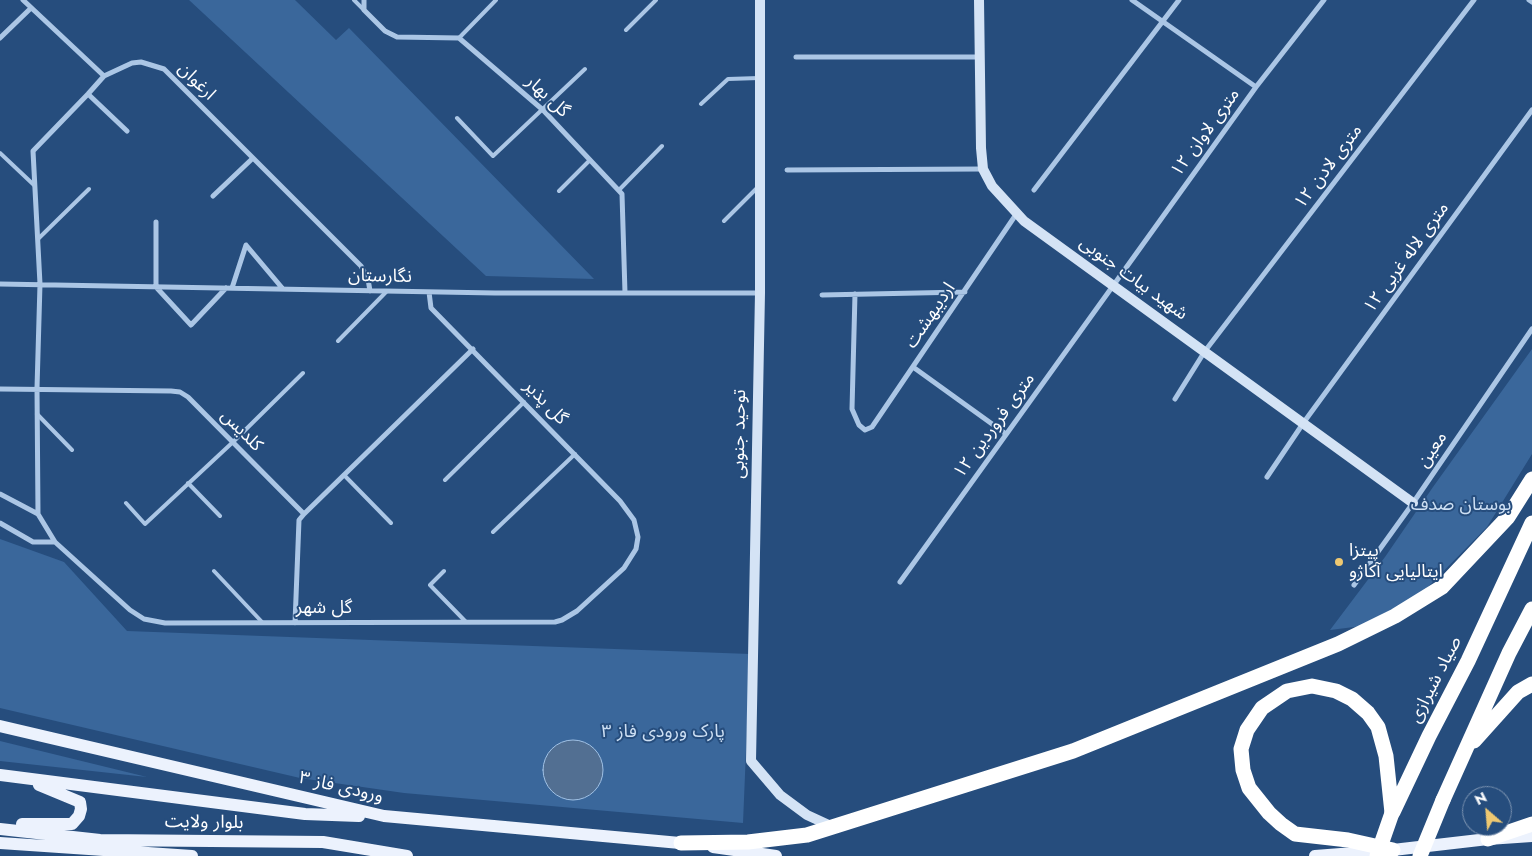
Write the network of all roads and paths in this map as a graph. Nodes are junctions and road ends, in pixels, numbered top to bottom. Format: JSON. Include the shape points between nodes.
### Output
{"nodes":[{"id":1,"x":23,"y":0,"type":"edge"},
{"id":2,"x":354,"y":0,"type":"edge"},
{"id":3,"x":364,"y":0,"type":"edge"},
{"id":4,"x":496,"y":0,"type":"edge"},
{"id":5,"x":656,"y":0,"type":"edge"},
{"id":6,"x":760,"y":0,"type":"edge"},
{"id":7,"x":979,"y":0,"type":"edge"},
{"id":8,"x":1132,"y":0,"type":"edge"},
{"id":9,"x":1179,"y":0,"type":"edge"},
{"id":10,"x":1324,"y":0,"type":"edge"},
{"id":11,"x":1474,"y":0,"type":"edge"},
{"id":12,"x":1529,"y":0,"type":"edge"},
{"id":13,"x":1532,"y":2,"type":"edge"},
{"id":14,"x":31,"y":8,"type":"junction"},
{"id":15,"x":364,"y":10,"type":"junction"},
{"id":16,"x":1162,"y":21,"type":"junction"},
{"id":17,"x":626,"y":30,"type":"dead end"},
{"id":18,"x":0,"y":38,"type":"edge"},
{"id":19,"x":459,"y":38,"type":"junction"},
{"id":20,"x":980,"y":57,"type":"junction"},
{"id":21,"x":796,"y":58,"type":"dead end"},
{"id":22,"x":585,"y":69,"type":"dead end"},
{"id":23,"x":104,"y":76,"type":"junction"},
{"id":24,"x":760,"y":78,"type":"junction"},
{"id":25,"x":1256,"y":87,"type":"junction"},
{"id":26,"x":88,"y":94,"type":"junction"},
{"id":27,"x":701,"y":104,"type":"dead end"},
{"id":28,"x":543,"y":110,"type":"junction"},
{"id":29,"x":1532,"y":110,"type":"edge"},
{"id":30,"x":457,"y":118,"type":"dead end"},
{"id":31,"x":127,"y":131,"type":"dead end"},
{"id":32,"x":662,"y":146,"type":"dead end"},
{"id":33,"x":0,"y":153,"type":"edge"},
{"id":34,"x":253,"y":158,"type":"junction"},
{"id":35,"x":590,"y":160,"type":"junction"},
{"id":36,"x":983,"y":169,"type":"junction"},
{"id":37,"x":787,"y":170,"type":"dead end"},
{"id":38,"x":760,"y":185,"type":"junction"},
{"id":39,"x":35,"y":186,"type":"junction"},
{"id":40,"x":89,"y":189,"type":"dead end"},
{"id":41,"x":619,"y":190,"type":"junction"},
{"id":42,"x":1034,"y":190,"type":"dead end"},
{"id":43,"x":559,"y":191,"type":"dead end"},
{"id":44,"x":213,"y":196,"type":"dead end"},
{"id":45,"x":1017,"y":214,"type":"junction"},
{"id":46,"x":156,"y":222,"type":"dead end"},
{"id":47,"x":724,"y":222,"type":"dead end"},
{"id":48,"x":38,"y":239,"type":"junction"},
{"id":49,"x":0,"y":284,"type":"edge"},
{"id":50,"x":40,"y":284,"type":"junction"},
{"id":51,"x":1114,"y":286,"type":"junction"},
{"id":52,"x":156,"y":287,"type":"junction"},
{"id":53,"x":229,"y":288,"type":"junction"},
{"id":54,"x":283,"y":289,"type":"junction"},
{"id":55,"x":370,"y":291,"type":"junction"},
{"id":56,"x":387,"y":291,"type":"junction"},
{"id":57,"x":429,"y":292,"type":"junction"},
{"id":58,"x":965,"y":292,"type":"junction"},
{"id":59,"x":625,"y":293,"type":"junction"},
{"id":60,"x":760,"y":294,"type":"junction"},
{"id":61,"x":855,"y":294,"type":"junction"},
{"id":62,"x":822,"y":295,"type":"dead end"},
{"id":63,"x":1532,"y":329,"type":"edge"},
{"id":64,"x":338,"y":340,"type":"dead end"},
{"id":65,"x":473,"y":349,"type":"junction"},
{"id":66,"x":1205,"y":351,"type":"junction"},
{"id":67,"x":913,"y":367,"type":"junction"},
{"id":68,"x":303,"y":373,"type":"dead end"},
{"id":69,"x":0,"y":388,"type":"edge"},
{"id":70,"x":37,"y":388,"type":"junction"},
{"id":71,"x":1174,"y":399,"type":"dead end"},
{"id":72,"x":524,"y":402,"type":"junction"},
{"id":73,"x":37,"y":414,"type":"junction"},
{"id":74,"x":1304,"y":422,"type":"junction"},
{"id":75,"x":1006,"y":434,"type":"junction"},
{"id":76,"x":233,"y":442,"type":"junction"},
{"id":77,"x":72,"y":450,"type":"dead end"},
{"id":78,"x":574,"y":454,"type":"junction"},
{"id":79,"x":344,"y":475,"type":"junction"},
{"id":80,"x":1267,"y":477,"type":"dead end"},
{"id":81,"x":1532,"y":479,"type":"edge"},
{"id":82,"x":445,"y":480,"type":"dead end"},
{"id":83,"x":188,"y":483,"type":"junction"},
{"id":84,"x":0,"y":494,"type":"edge"},
{"id":85,"x":126,"y":503,"type":"dead end"},
{"id":86,"x":1413,"y":503,"type":"junction"},
{"id":87,"x":38,"y":514,"type":"junction"},
{"id":88,"x":304,"y":514,"type":"junction"},
{"id":89,"x":220,"y":516,"type":"dead end"},
{"id":90,"x":0,"y":523,"type":"edge"},
{"id":91,"x":391,"y":523,"type":"dead end"},
{"id":92,"x":1532,"y":523,"type":"edge"},
{"id":93,"x":493,"y":532,"type":"dead end"},
{"id":94,"x":638,"y":537,"type":"joint"},
{"id":95,"x":55,"y":542,"type":"junction"},
{"id":96,"x":214,"y":571,"type":"dead end"},
{"id":97,"x":444,"y":571,"type":"dead end"},
{"id":98,"x":900,"y":582,"type":"dead end"},
{"id":99,"x":1354,"y":586,"type":"dead end"},
{"id":100,"x":1532,"y":609,"type":"edge"},
{"id":101,"x":466,"y":622,"type":"junction"},
{"id":102,"x":263,"y":623,"type":"junction"},
{"id":103,"x":295,"y":623,"type":"junction"},
{"id":104,"x":1532,"y":684,"type":"edge"},
{"id":105,"x":0,"y":726,"type":"edge"},
{"id":106,"x":1465,"y":751,"type":"junction"},
{"id":107,"x":0,"y":775,"type":"edge"},
{"id":108,"x":17,"y":777,"type":"junction"},
{"id":109,"x":1392,"y":813,"type":"junction"},
{"id":110,"x":384,"y":816,"type":"junction"},
{"id":111,"x":0,"y":824,"type":"edge"},
{"id":112,"x":1532,"y":824,"type":"edge"},
{"id":113,"x":833,"y":827,"type":"junction"},
{"id":114,"x":0,"y":829,"type":"edge"},
{"id":115,"x":1532,"y":836,"type":"edge"},
{"id":116,"x":1488,"y":839,"type":"junction"},
{"id":117,"x":0,"y":843,"type":"edge"},
{"id":118,"x":681,"y":843,"type":"junction"},
{"id":119,"x":1393,"y":850,"type":"junction"},
{"id":120,"x":192,"y":856,"type":"edge"},
{"id":121,"x":407,"y":856,"type":"edge"},
{"id":122,"x":776,"y":856,"type":"edge"},
{"id":123,"x":1316,"y":856,"type":"edge"},
{"id":124,"x":1377,"y":856,"type":"edge"},
{"id":125,"x":1420,"y":856,"type":"edge"}],
"edges":[{"from":1,"to":14,"type":"street"},
{"from":2,"to":15,"type":"lane"},
{"from":3,"to":15,"type":"street"},
{"from":4,"to":19,"type":"lane"},
{"from":5,"to":17,"type":"lane"},
{"from":6,"to":24,"type":"street","name":"توحید جنوبی"},
{"from":7,"to":20,"type":"street","name":"شهید بیات جنوبی"},
{"from":8,"to":16,"type":"street"},
{"from":9,"to":16,"type":"street"},
{"from":10,"to":25,"type":"street","name":"۱۲ متری لاوان"},
{"from":11,"to":66,"type":"street","name":"۱۲ متری لادن"},
{"from":12,"to":13,"type":"street"},
{"from":14,"to":18,"type":"street"},
{"from":14,"to":23,"type":"street"},
{"from":15,"to":19,"type":"street","via":[[397,38]]},
{"from":16,"to":25,"type":"street"},
{"from":16,"to":42,"type":"street"},
{"from":19,"to":28,"type":"street","name":"گل بهار"},
{"from":20,"to":21,"type":"street"},
{"from":20,"to":36,"type":"street","name":"شهید بیات جنوبی"},
{"from":22,"to":28,"type":"lane"},
{"from":23,"to":26,"type":"street","name":"ارغوان"},
{"from":23,"to":34,"type":"street","name":"ارغوان","via":[[132,63],[141,62],[164,69]]},
{"from":24,"to":27,"type":"lane","via":[[728,79]]},
{"from":24,"to":38,"type":"street","name":"توحید جنوبی"},
{"from":25,"to":51,"type":"street","name":"۱۲ متری لاوان"},
{"from":26,"to":31,"type":"street"},
{"from":26,"to":39,"type":"street","name":"ارغوان","via":[[33,151]]},
{"from":28,"to":30,"type":"lane","via":[[494,156]]},
{"from":28,"to":35,"type":"street","name":"گل بهار"},
{"from":29,"to":74,"type":"street","name":"۱۲ متری لاله غربی"},
{"from":32,"to":41,"type":"lane"},
{"from":33,"to":39,"type":"lane"},
{"from":34,"to":44,"type":"street"},
{"from":34,"to":55,"type":"street","name":"ارغوان","via":[[361,266]]},
{"from":35,"to":41,"type":"street","name":"گل بهار"},
{"from":35,"to":43,"type":"lane"},
{"from":36,"to":37,"type":"street"},
{"from":36,"to":45,"type":"street","name":"شهید بیات جنوبی","via":[[992,186]]},
{"from":38,"to":47,"type":"lane"},
{"from":38,"to":60,"type":"street","name":"توحید جنوبی"},
{"from":39,"to":48,"type":"street","name":"ارغوان"},
{"from":40,"to":48,"type":"lane"},
{"from":41,"to":59,"type":"street","via":[[622,194]]},
{"from":45,"to":51,"type":"street","name":"شهید بیات جنوبی"},
{"from":45,"to":58,"type":"street","name":"اردیبهشت"},
{"from":46,"to":52,"type":"street"},
{"from":48,"to":50,"type":"street","name":"ارغوان"},
{"from":49,"to":50,"type":"street","name":"نگارستان"},
{"from":50,"to":52,"type":"street","name":"نگارستان"},
{"from":50,"to":70,"type":"street"},
{"from":51,"to":66,"type":"street","name":"شهید بیات جنوبی"},
{"from":51,"to":75,"type":"street","name":"۱۲ متری فروردین"},
{"from":52,"to":53,"type":"street","name":"نگارستان"},
{"from":52,"to":53,"type":"street","via":[[191,325]]},
{"from":53,"to":54,"type":"street","name":"نگارستان"},
{"from":53,"to":54,"type":"street","via":[[246,245]]},
{"from":54,"to":55,"type":"street","name":"نگارستان"},
{"from":55,"to":56,"type":"street","name":"نگارستان"},
{"from":56,"to":57,"type":"street","name":"نگارستان"},
{"from":56,"to":64,"type":"lane"},
{"from":57,"to":59,"type":"street","name":"نگارستان"},
{"from":57,"to":65,"type":"street","name":"گل پذیر","via":[[431,308]]},
{"from":58,"to":61,"type":"street"},
{"from":58,"to":67,"type":"street","name":"اردیبهشت"},
{"from":59,"to":60,"type":"street","name":"نگارستان"},
{"from":60,"to":113,"type":"street","name":"توحید جنوبی","via":[[750,760],[780,795],[807,815]]},
{"from":61,"to":62,"type":"street"},
{"from":61,"to":67,"type":"street","name":"اردیبهشت","via":[[852,409],[859,425],[865,430],[872,427]]},
{"from":63,"to":86,"type":"street","name":"معین"},
{"from":65,"to":72,"type":"street","name":"گل پذیر"},
{"from":65,"to":79,"type":"street"},
{"from":66,"to":71,"type":"street","name":"۱۲ متری لادن"},
{"from":66,"to":74,"type":"street","name":"شهید بیات جنوبی"},
{"from":67,"to":75,"type":"street"},
{"from":68,"to":76,"type":"lane"},
{"from":69,"to":70,"type":"street","name":"کلدیس"},
{"from":70,"to":73,"type":"street"},
{"from":70,"to":76,"type":"street","name":"کلدیس","via":[[180,392]]},
{"from":72,"to":78,"type":"street","name":"گل پذیر"},
{"from":72,"to":82,"type":"lane"},
{"from":73,"to":77,"type":"lane"},
{"from":73,"to":87,"type":"street","name":"گل شهر"},
{"from":74,"to":80,"type":"street","name":"۱۲ متری لاله غربی"},
{"from":74,"to":86,"type":"street","name":"شهید بیات جنوبی"},
{"from":75,"to":98,"type":"street","name":"۱۲ متری فروردین"},
{"from":76,"to":83,"type":"lane"},
{"from":76,"to":88,"type":"street","name":"کلدیس"},
{"from":78,"to":93,"type":"lane"},
{"from":78,"to":94,"type":"street","name":"گل پذیر","via":[[628,510]]},
{"from":79,"to":88,"type":"street"},
{"from":79,"to":91,"type":"lane"},
{"from":81,"to":113,"type":"highway","via":[[1508,517],[1442,587],[1338,644],[1073,751]]},
{"from":83,"to":85,"type":"lane","via":[[145,524]]},
{"from":83,"to":89,"type":"lane"},
{"from":84,"to":87,"type":"street"},
{"from":86,"to":99,"type":"street","name":"معین"},
{"from":87,"to":95,"type":"street","name":"گل شهر"},
{"from":88,"to":103,"type":"street","via":[[299,520]]},
{"from":90,"to":95,"type":"street","via":[[33,542]]},
{"from":92,"to":109,"type":"highway","name":"صیاد شیرازی"},
{"from":94,"to":101,"type":"street","name":"گل شهر","via":[[636,549],[624,568],[584,605],[562,620]]},
{"from":95,"to":102,"type":"street","name":"گل شهر","via":[[144,619],[165,624]]},
{"from":96,"to":102,"type":"lane"},
{"from":97,"to":101,"type":"lane","via":[[430,585]]},
{"from":100,"to":106,"type":"highway"},
{"from":101,"to":103,"type":"street","name":"گل شهر"},
{"from":102,"to":103,"type":"street","name":"گل شهر"},
{"from":104,"to":106,"type":"highway","via":[[1518,692]]},
{"from":105,"to":110,"type":"main road","name":"ورودی فاز ۳"},
{"from":106,"to":125,"type":"highway","bridge":true},
{"from":107,"to":108,"type":"main road","name":"بلوار ولایت"},
{"from":108,"to":110,"type":"main road","name":"بلوار ولایت","via":[[305,814]]},
{"from":108,"to":111,"type":"main road","via":[[80,802],[81,809],[72,824]]},
{"from":109,"to":119,"type":"highway","via":[[1386,756],[1378,727],[1368,712],[1336,691],[1312,686],[1287,691],[1262,708],[1247,730],[1241,749],[1249,788],[1269,813],[1295,834],[1348,840]]},
{"from":109,"to":124,"type":"highway","name":"صیاد شیرازی","bridge":true},
{"from":110,"to":118,"type":"main road","name":"ورودی فاز ۳"},
{"from":112,"to":116,"type":"highway"},
{"from":113,"to":118,"type":"highway","via":[[807,835],[748,842]]},
{"from":114,"to":121,"type":"main road","name":"بلوار ولایت","via":[[100,840],[323,842]]},
{"from":115,"to":116,"type":"main road"},
{"from":116,"to":119,"type":"main road"},
{"from":117,"to":120,"type":"main road"},
{"from":118,"to":122,"type":"main road"},
{"from":119,"to":123,"type":"main road"}]}
